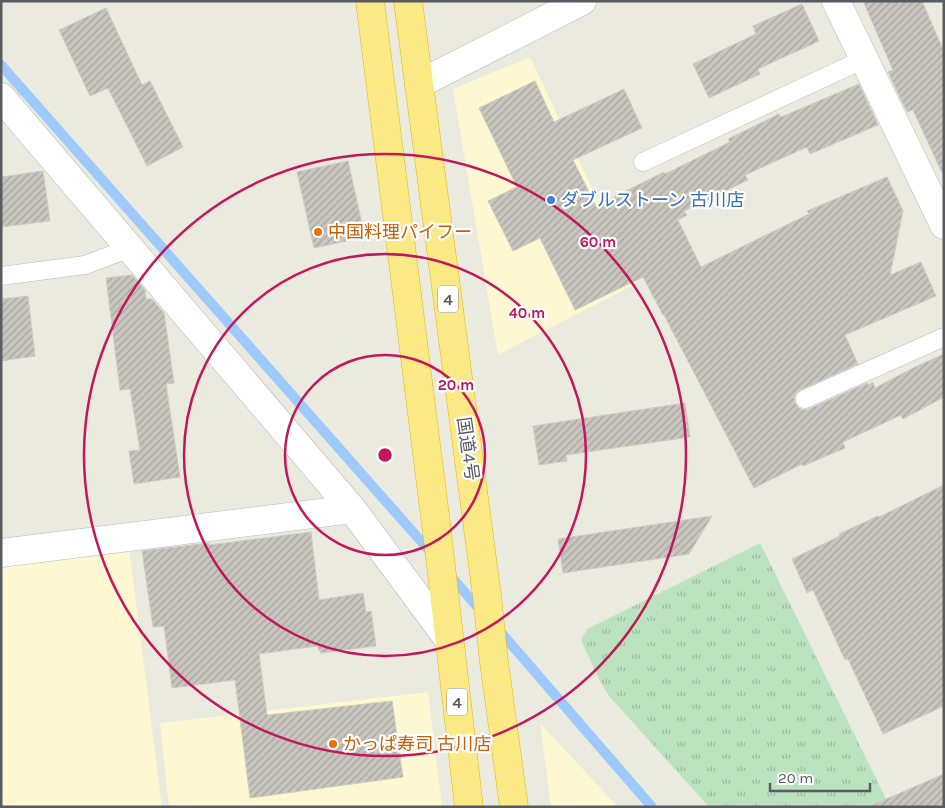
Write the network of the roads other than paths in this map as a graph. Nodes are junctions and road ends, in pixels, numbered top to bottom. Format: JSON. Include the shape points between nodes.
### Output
{"nodes":[{"id":1,"x":370,"y":1,"type":"edge"},
{"id":2,"x":408,"y":1,"type":"edge"},
{"id":3,"x":582,"y":1,"type":"edge"},
{"id":4,"x":836,"y":1,"type":"edge"},
{"id":5,"x":864,"y":59,"type":"junction"},
{"id":6,"x":419,"y":84,"type":"junction"},
{"id":7,"x":1,"y":97,"type":"edge"},
{"id":8,"x":643,"y":162,"type":"dead end"},
{"id":9,"x":944,"y":225,"type":"edge"},
{"id":10,"x":130,"y":248,"type":"junction"},
{"id":11,"x":1,"y":276,"type":"edge"},
{"id":12,"x":944,"y":337,"type":"edge"},
{"id":13,"x":805,"y":399,"type":"dead end"},
{"id":14,"x":352,"y":509,"type":"junction"},
{"id":15,"x":1,"y":552,"type":"edge"},
{"id":16,"x":449,"y":640,"type":"junction"},
{"id":17,"x":469,"y":807,"type":"edge"},
{"id":18,"x":514,"y":807,"type":"edge"}],
"edges":[{"from":1,"to":16,"type":"highway","number":"4"},
{"from":2,"to":6,"type":"highway","name":"国道4号","number":"4"},
{"from":3,"to":6,"type":"street"},
{"from":4,"to":5,"type":"street"},
{"from":5,"to":8,"type":"lane"},
{"from":5,"to":9,"type":"street"},
{"from":6,"to":18,"type":"highway","name":"国道4号","number":"4"},
{"from":7,"to":10,"type":"street"},
{"from":10,"to":11,"type":"lane","via":[[85,265]]},
{"from":10,"to":14,"type":"street"},
{"from":12,"to":13,"type":"lane"},
{"from":14,"to":15,"type":"street"},
{"from":14,"to":16,"type":"street"},
{"from":16,"to":17,"type":"highway","number":"4"}]}
